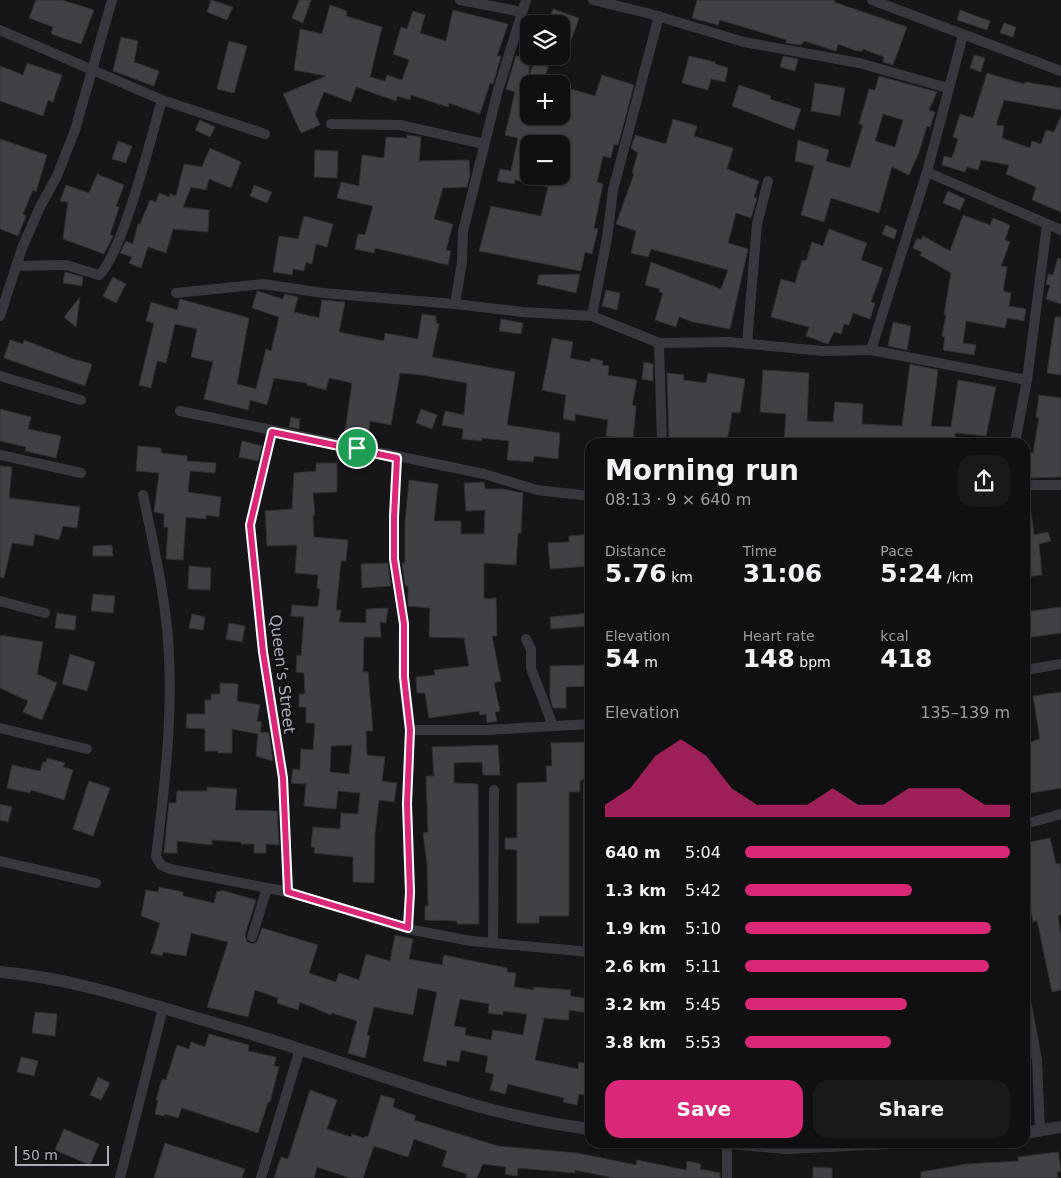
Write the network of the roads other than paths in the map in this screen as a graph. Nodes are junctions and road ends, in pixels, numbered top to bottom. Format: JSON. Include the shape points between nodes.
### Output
{"nodes":[{"id":1,"x":112,"y":0,"type":"edge"},
{"id":2,"x":460,"y":0,"type":"edge"},
{"id":3,"x":526,"y":0,"type":"edge"},
{"id":4,"x":593,"y":0,"type":"edge"},
{"id":5,"x":872,"y":0,"type":"edge"},
{"id":6,"x":522,"y":12,"type":"junction"},
{"id":7,"x":658,"y":16,"type":"junction"},
{"id":8,"x":0,"y":30,"type":"edge"},
{"id":9,"x":963,"y":35,"type":"junction"},
{"id":10,"x":94,"y":69,"type":"junction"},
{"id":11,"x":1061,"y":71,"type":"edge"},
{"id":12,"x":948,"y":88,"type":"junction"},
{"id":13,"x":162,"y":100,"type":"junction"},
{"id":14,"x":331,"y":124,"type":"dead end"},
{"id":15,"x":265,"y":134,"type":"dead end"},
{"id":16,"x":484,"y":144,"type":"junction"},
{"id":17,"x":927,"y":172,"type":"junction"},
{"id":18,"x":768,"y":181,"type":"dead end"},
{"id":19,"x":1047,"y":225,"type":"junction"},
{"id":20,"x":1061,"y":230,"type":"edge"},
{"id":21,"x":17,"y":266,"type":"junction"},
{"id":22,"x":176,"y":293,"type":"dead end"},
{"id":23,"x":455,"y":304,"type":"junction"},
{"id":24,"x":0,"y":316,"type":"edge"},
{"id":25,"x":592,"y":316,"type":"junction"},
{"id":26,"x":659,"y":343,"type":"junction"},
{"id":27,"x":747,"y":344,"type":"junction"},
{"id":28,"x":871,"y":350,"type":"junction"},
{"id":29,"x":0,"y":376,"type":"edge"},
{"id":30,"x":1028,"y":380,"type":"junction"},
{"id":31,"x":81,"y":400,"type":"dead end"},
{"id":32,"x":180,"y":411,"type":"dead end"},
{"id":33,"x":272,"y":432,"type":"junction"},
{"id":34,"x":662,"y":438,"type":"edge"},
{"id":35,"x":1016,"y":438,"type":"edge"},
{"id":36,"x":0,"y":455,"type":"edge"},
{"id":37,"x":397,"y":458,"type":"junction"},
{"id":38,"x":81,"y":473,"type":"dead end"},
{"id":39,"x":1030,"y":485,"type":"edge"},
{"id":40,"x":1061,"y":485,"type":"edge"},
{"id":41,"x":144,"y":495,"type":"dead end"},
{"id":42,"x":585,"y":495,"type":"edge"},
{"id":43,"x":0,"y":601,"type":"edge"},
{"id":44,"x":45,"y":613,"type":"dead end"},
{"id":45,"x":526,"y":639,"type":"dead end"},
{"id":46,"x":1061,"y":664,"type":"edge"},
{"id":47,"x":1030,"y":669,"type":"edge"},
{"id":48,"x":585,"y":724,"type":"edge"},
{"id":49,"x":552,"y":726,"type":"junction"},
{"id":50,"x":0,"y":728,"type":"edge"},
{"id":51,"x":410,"y":730,"type":"junction"},
{"id":52,"x":87,"y":749,"type":"dead end"},
{"id":53,"x":494,"y":790,"type":"dead end"},
{"id":54,"x":1061,"y":814,"type":"edge"},
{"id":55,"x":1030,"y":823,"type":"edge"},
{"id":56,"x":0,"y":861,"type":"edge"},
{"id":57,"x":96,"y":883,"type":"dead end"},
{"id":58,"x":267,"y":888,"type":"junction"},
{"id":59,"x":288,"y":892,"type":"junction"},
{"id":60,"x":408,"y":928,"type":"junction"},
{"id":61,"x":252,"y":937,"type":"dead end"},
{"id":62,"x":493,"y":943,"type":"junction"},
{"id":63,"x":585,"y":952,"type":"edge"},
{"id":64,"x":0,"y":972,"type":"edge"},
{"id":65,"x":162,"y":1008,"type":"junction"},
{"id":66,"x":1030,"y":1022,"type":"edge"},
{"id":67,"x":300,"y":1049,"type":"junction"},
{"id":68,"x":1061,"y":1127,"type":"edge"},
{"id":69,"x":585,"y":1128,"type":"edge"},
{"id":70,"x":1040,"y":1131,"type":"junction"},
{"id":71,"x":1030,"y":1132,"type":"edge"},
{"id":72,"x":722,"y":1148,"type":"edge"},
{"id":73,"x":120,"y":1178,"type":"edge"},
{"id":74,"x":261,"y":1178,"type":"edge"},
{"id":75,"x":727,"y":1178,"type":"edge"}],
"edges":[{"from":1,"to":10,"type":"street"},
{"from":2,"to":6,"type":"street"},
{"from":3,"to":6,"type":"street"},
{"from":4,"to":7,"type":"street"},
{"from":5,"to":9,"type":"street"},
{"from":6,"to":16,"type":"street"},
{"from":7,"to":12,"type":"street","via":[[744,42],[859,63]]},
{"from":7,"to":25,"type":"street","via":[[613,190]]},
{"from":8,"to":10,"type":"street"},
{"from":9,"to":11,"type":"street"},
{"from":9,"to":12,"type":"street"},
{"from":10,"to":13,"type":"street"},
{"from":10,"to":21,"type":"street","via":[[75,130]]},
{"from":12,"to":17,"type":"street"},
{"from":13,"to":15,"type":"street"},
{"from":13,"to":21,"type":"street","via":[[119,242],[107,268],[99,275],[66,265]]},
{"from":14,"to":16,"type":"street","via":[[400,125]]},
{"from":16,"to":23,"type":"street","via":[[463,231]]},
{"from":17,"to":19,"type":"street"},
{"from":17,"to":28,"type":"street"},
{"from":18,"to":27,"type":"street","via":[[757,224]]},
{"from":19,"to":20,"type":"street"},
{"from":19,"to":30,"type":"street"},
{"from":21,"to":24,"type":"street"},
{"from":22,"to":23,"type":"street","via":[[263,284],[323,293]]},
{"from":23,"to":25,"type":"street"},
{"from":25,"to":26,"type":"street"},
{"from":26,"to":27,"type":"street"},
{"from":26,"to":34,"type":"street"},
{"from":27,"to":28,"type":"street","via":[[823,351]]},
{"from":28,"to":30,"type":"street"},
{"from":29,"to":31,"type":"street"},
{"from":30,"to":35,"type":"street"},
{"from":32,"to":33,"type":"street"},
{"from":33,"to":37,"type":"street"},
{"from":33,"to":59,"type":"street","name":"Queen’s Street","via":[[250,525],[263,652],[283,778]]},
{"from":36,"to":38,"type":"street"},
{"from":37,"to":42,"type":"street","via":[[484,474],[537,490]]},
{"from":37,"to":51,"type":"street","via":[[394,559],[404,624],[404,677]]},
{"from":39,"to":40,"type":"street"},
{"from":41,"to":58,"type":"street","via":[[166,611],[169,663],[166,772],[156,857],[165,868]]},
{"from":43,"to":44,"type":"street"},
{"from":45,"to":49,"type":"street","via":[[531,649],[531,668]]},
{"from":46,"to":47,"type":"street"},
{"from":48,"to":49,"type":"street"},
{"from":49,"to":51,"type":"street"},
{"from":50,"to":52,"type":"street"},
{"from":51,"to":60,"type":"street"},
{"from":53,"to":62,"type":"street"},
{"from":54,"to":55,"type":"street"},
{"from":56,"to":57,"type":"street"},
{"from":58,"to":59,"type":"street"},
{"from":58,"to":61,"type":"street"},
{"from":59,"to":60,"type":"street"},
{"from":60,"to":62,"type":"street"},
{"from":62,"to":63,"type":"street"},
{"from":64,"to":65,"type":"street","via":[[36,975],[89,986]]},
{"from":65,"to":67,"type":"street"},
{"from":65,"to":73,"type":"street"},
{"from":66,"to":70,"type":"street","via":[[1037,1060]]},
{"from":67,"to":69,"type":"street","via":[[456,1101]]},
{"from":67,"to":74,"type":"street"},
{"from":68,"to":70,"type":"street"},
{"from":70,"to":71,"type":"street"},
{"from":72,"to":75,"type":"street"}]}
